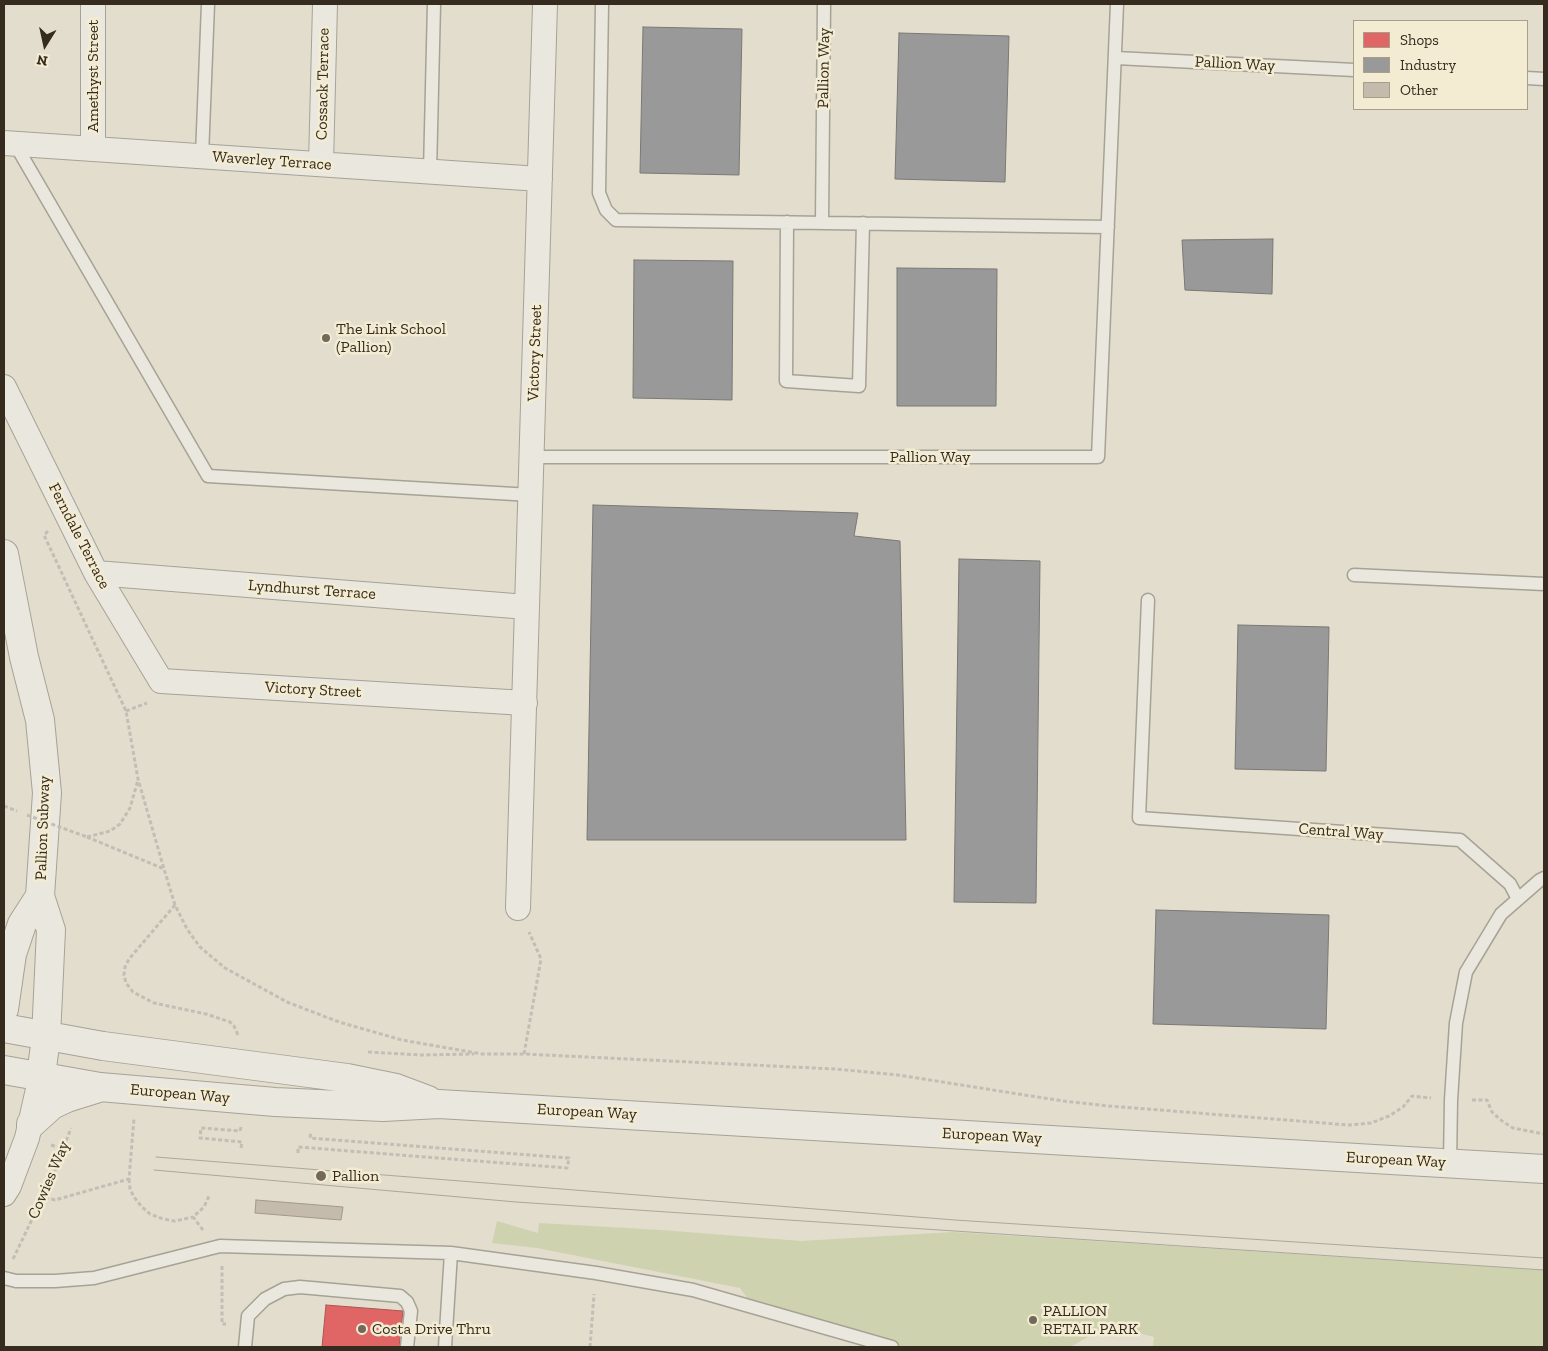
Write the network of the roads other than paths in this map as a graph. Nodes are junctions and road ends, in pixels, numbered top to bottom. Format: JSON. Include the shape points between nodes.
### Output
{"nodes":[{"id":1,"x":93,"y":4,"type":"edge"},
{"id":2,"x":208,"y":4,"type":"edge"},
{"id":3,"x":325,"y":4,"type":"edge"},
{"id":4,"x":434,"y":4,"type":"edge"},
{"id":5,"x":545,"y":4,"type":"edge"},
{"id":6,"x":602,"y":4,"type":"edge"},
{"id":7,"x":824,"y":4,"type":"edge"},
{"id":8,"x":1117,"y":4,"type":"edge"},
{"id":9,"x":1116,"y":58,"type":"junction"},
{"id":10,"x":1353,"y":70,"type":"edge"},
{"id":11,"x":1528,"y":78,"type":"edge"},
{"id":12,"x":1544,"y":78,"type":"edge"},
{"id":13,"x":10,"y":144,"type":"edge"},
{"id":14,"x":93,"y":149,"type":"junction"},
{"id":15,"x":202,"y":156,"type":"junction"},
{"id":16,"x":321,"y":164,"type":"junction"},
{"id":17,"x":430,"y":172,"type":"junction"},
{"id":18,"x":540,"y":179,"type":"junction"},
{"id":19,"x":788,"y":222,"type":"junction"},
{"id":20,"x":822,"y":222,"type":"junction"},
{"id":21,"x":863,"y":223,"type":"junction"},
{"id":22,"x":1108,"y":227,"type":"junction"},
{"id":23,"x":4,"y":387,"type":"edge"},
{"id":24,"x":532,"y":457,"type":"junction"},
{"id":25,"x":531,"y":495,"type":"junction"},
{"id":26,"x":4,"y":554,"type":"edge"},
{"id":27,"x":96,"y":573,"type":"junction"},
{"id":28,"x":1354,"y":575,"type":"dead end"},
{"id":29,"x":1544,"y":584,"type":"edge"},
{"id":30,"x":1148,"y":600,"type":"dead end"},
{"id":31,"x":527,"y":607,"type":"junction"},
{"id":32,"x":161,"y":681,"type":"joint"},
{"id":33,"x":525,"y":703,"type":"junction"},
{"id":34,"x":1544,"y":878,"type":"edge"},
{"id":35,"x":40,"y":896,"type":"junction"},
{"id":36,"x":1518,"y":899,"type":"junction"},
{"id":37,"x":518,"y":908,"type":"road end"},
{"id":38,"x":4,"y":1009,"type":"edge"},
{"id":39,"x":4,"y":1028,"type":"edge"},
{"id":40,"x":46,"y":1036,"type":"junction"},
{"id":41,"x":4,"y":1070,"type":"edge"},
{"id":42,"x":41,"y":1076,"type":"junction"},
{"id":43,"x":100,"y":1087,"type":"junction"},
{"id":44,"x":439,"y":1104,"type":"junction"},
{"id":45,"x":31,"y":1124,"type":"junction"},
{"id":46,"x":1450,"y":1163,"type":"junction"},
{"id":47,"x":1544,"y":1169,"type":"edge"},
{"id":48,"x":4,"y":1194,"type":"edge"},
{"id":49,"x":451,"y":1254,"type":"junction"},
{"id":50,"x":4,"y":1278,"type":"edge"},
{"id":51,"x":245,"y":1347,"type":"edge"},
{"id":52,"x":407,"y":1347,"type":"edge"},
{"id":53,"x":445,"y":1347,"type":"edge"},
{"id":54,"x":892,"y":1347,"type":"edge"}],
"edges":[{"from":1,"to":14,"type":"street","name":"Amethyst Street"},
{"from":2,"to":15,"type":"lane"},
{"from":3,"to":16,"type":"street","name":"Cossack Terrace"},
{"from":4,"to":17,"type":"lane"},
{"from":5,"to":18,"type":"street","name":"Victory Street"},
{"from":6,"to":19,"type":"lane","via":[[599,193],[606,210],[616,220]]},
{"from":7,"to":20,"type":"lane","name":"Pallion Way"},
{"from":8,"to":9,"type":"lane","name":"Pallion Way"},
{"from":9,"to":10,"type":"lane","name":"Pallion Way"},
{"from":9,"to":22,"type":"lane","name":"Pallion Way"},
{"from":11,"to":12,"type":"lane"},
{"from":13,"to":14,"type":"street","name":"Waverley Terrace"},
{"from":13,"to":25,"type":"lane","via":[[208,476]]},
{"from":14,"to":15,"type":"street","name":"Waverley Terrace"},
{"from":15,"to":16,"type":"street","name":"Waverley Terrace"},
{"from":16,"to":17,"type":"street","name":"Waverley Terrace"},
{"from":17,"to":18,"type":"street","name":"Waverley Terrace"},
{"from":18,"to":24,"type":"street","name":"Victory Street"},
{"from":19,"to":20,"type":"lane"},
{"from":19,"to":21,"type":"lane","via":[[786,381],[859,386]]},
{"from":20,"to":21,"type":"lane"},
{"from":21,"to":22,"type":"lane"},
{"from":22,"to":24,"type":"lane","name":"Pallion Way","via":[[1098,457]]},
{"from":23,"to":27,"type":"street","name":"Ferndale Terrace"},
{"from":24,"to":25,"type":"street","name":"Victory Street"},
{"from":25,"to":31,"type":"street","name":"Victory Street"},
{"from":26,"to":35,"type":"street","name":"Pallion Subway","via":[[40,720],[47,793]]},
{"from":27,"to":31,"type":"street","name":"Lyndhurst Terrace"},
{"from":27,"to":32,"type":"street","name":"Ferndale Terrace"},
{"from":28,"to":29,"type":"lane"},
{"from":30,"to":36,"type":"lane","name":"Central Way","via":[[1139,818],[1460,840],[1510,884]]},
{"from":31,"to":33,"type":"street","name":"Victory Street"},
{"from":32,"to":33,"type":"street","name":"Victory Street"},
{"from":33,"to":37,"type":"street","name":"Victory Street"},
{"from":34,"to":36,"type":"lane"},
{"from":35,"to":38,"type":"street","name":"Pallion Subway","via":[[22,924],[12,954]]},
{"from":35,"to":40,"type":"street","name":"Pallion Subway","via":[[51,930]]},
{"from":36,"to":46,"type":"lane","via":[[1501,914],[1466,972],[1456,1023]]},
{"from":39,"to":40,"type":"street","name":"European Way"},
{"from":40,"to":42,"type":"street","name":"Pallion Subway"},
{"from":40,"to":44,"type":"street","name":"European Way","via":[[347,1078],[396,1088]]},
{"from":41,"to":42,"type":"street","name":"European Way"},
{"from":42,"to":43,"type":"street","name":"European Way"},
{"from":42,"to":45,"type":"street"},
{"from":43,"to":44,"type":"street","name":"European Way","via":[[275,1102],[384,1107]]},
{"from":43,"to":45,"type":"street","via":[[52,1105]]},
{"from":44,"to":46,"type":"street","name":"European Way"},
{"from":45,"to":48,"type":"street"},
{"from":46,"to":47,"type":"street","name":"European Way"},
{"from":49,"to":50,"type":"lane","via":[[220,1246],[94,1278],[54,1281]]},
{"from":49,"to":53,"type":"lane"},
{"from":49,"to":54,"type":"lane","via":[[596,1273],[693,1290]]},
{"from":51,"to":52,"type":"lane","via":[[248,1316],[265,1299],[284,1288],[300,1287],[400,1296],[411,1311]]}]}
